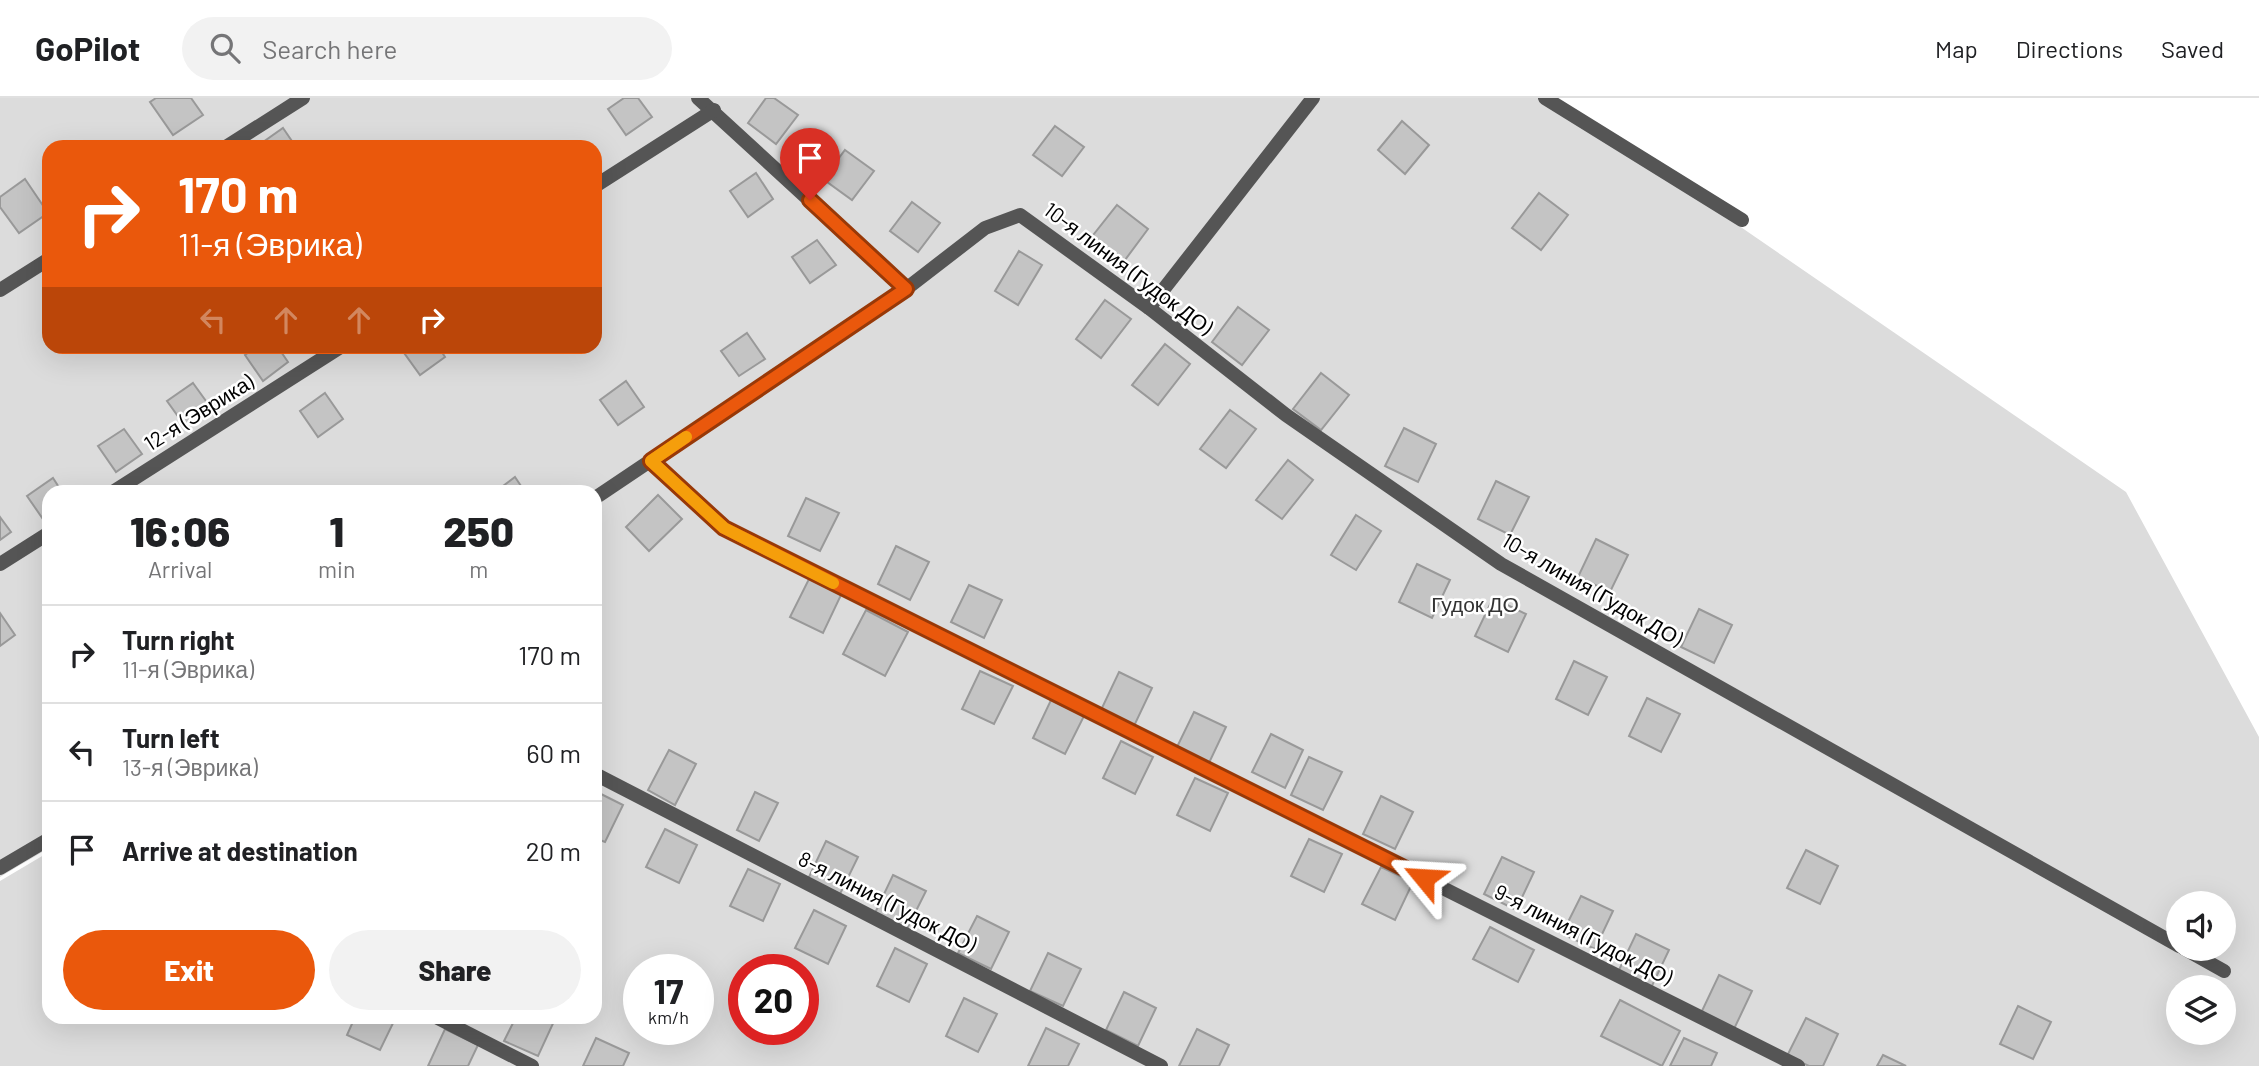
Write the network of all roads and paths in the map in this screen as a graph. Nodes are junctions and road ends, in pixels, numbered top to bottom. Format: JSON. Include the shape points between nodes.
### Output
{"nodes":[{"id":1,"x":303,"y":98,"type":"edge"},
{"id":2,"x":698,"y":98,"type":"edge"},
{"id":3,"x":1313,"y":98,"type":"edge"},
{"id":4,"x":1545,"y":98,"type":"edge"},
{"id":5,"x":714,"y":110,"type":"junction"},
{"id":6,"x":237,"y":140,"type":"edge"},
{"id":7,"x":602,"y":182,"type":"edge"},
{"id":8,"x":1742,"y":220,"type":"dead end"},
{"id":9,"x":42,"y":263,"type":"edge"},
{"id":10,"x":906,"y":289,"type":"junction"},
{"id":11,"x":0,"y":290,"type":"edge"},
{"id":12,"x":1149,"y":308,"type":"junction"},
{"id":13,"x":329,"y":354,"type":"edge"},
{"id":14,"x":651,"y":461,"type":"junction"},
{"id":15,"x":124,"y":485,"type":"edge"},
{"id":16,"x":602,"y":493,"type":"edge"},
{"id":17,"x":42,"y":537,"type":"edge"},
{"id":18,"x":0,"y":564,"type":"edge"},
{"id":19,"x":602,"y":778,"type":"edge"},
{"id":20,"x":42,"y":843,"type":"edge"},
{"id":21,"x":0,"y":868,"type":"edge"},
{"id":22,"x":2166,"y":939,"type":"edge"},
{"id":23,"x":2206,"y":961,"type":"edge"},
{"id":24,"x":2224,"y":971,"type":"dead end"},
{"id":25,"x":450,"y":1024,"type":"edge"},
{"id":26,"x":533,"y":1066,"type":"edge"},
{"id":27,"x":1161,"y":1066,"type":"edge"},
{"id":28,"x":1798,"y":1066,"type":"edge"}],
"edges":[{"from":1,"to":6,"type":"lane"},
{"from":2,"to":5,"type":"lane"},
{"from":3,"to":12,"type":"lane"},
{"from":4,"to":8,"type":"lane"},
{"from":5,"to":7,"type":"lane"},
{"from":5,"to":10,"type":"lane"},
{"from":9,"to":11,"type":"lane"},
{"from":10,"to":12,"type":"lane","name":"10-я линия (Гудок ДО)","via":[[985,228],[1020,215]]},
{"from":10,"to":14,"type":"lane"},
{"from":12,"to":22,"type":"lane","name":"10-я линия (Гудок ДО)","via":[[1286,415],[1501,564]]},
{"from":13,"to":15,"type":"lane","name":"12-я (Эврика)"},
{"from":14,"to":16,"type":"lane"},
{"from":14,"to":28,"type":"lane","name":"9-я линия (Гудок ДО)","via":[[724,528]]},
{"from":17,"to":18,"type":"lane"},
{"from":19,"to":27,"type":"lane","name":"8-я линия (Гудок ДО)"},
{"from":20,"to":21,"type":"lane"},
{"from":23,"to":24,"type":"lane"},
{"from":25,"to":26,"type":"lane"}]}
